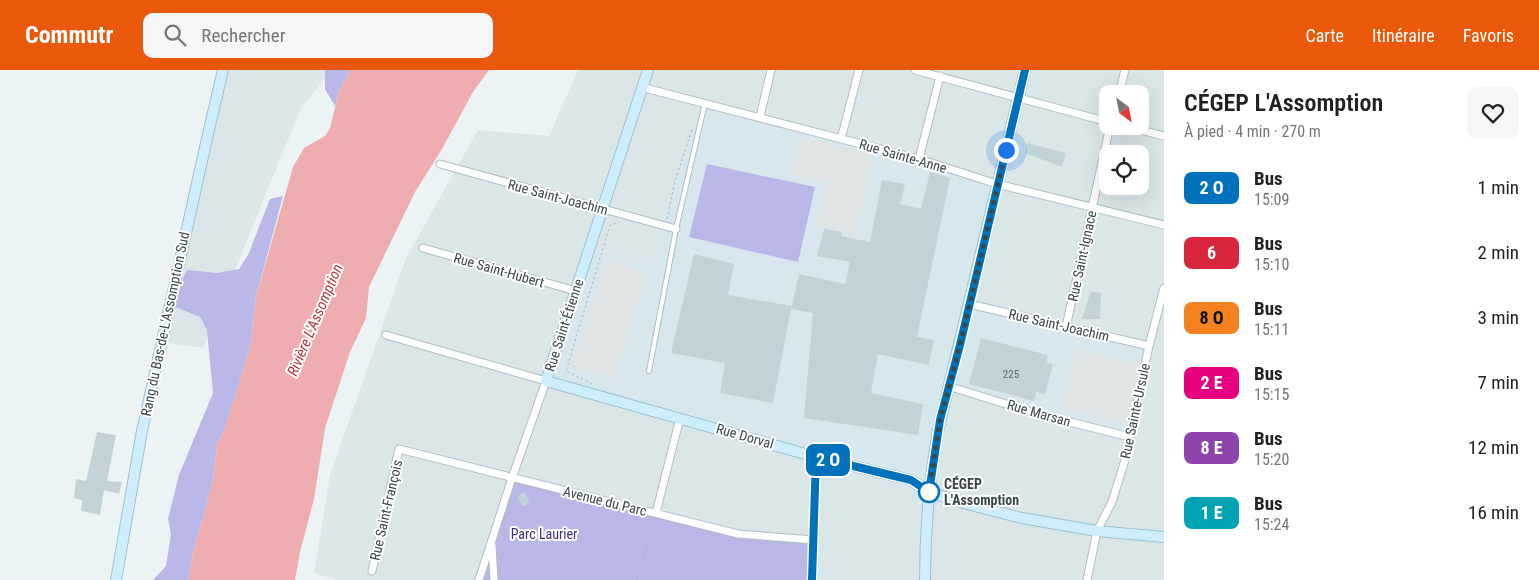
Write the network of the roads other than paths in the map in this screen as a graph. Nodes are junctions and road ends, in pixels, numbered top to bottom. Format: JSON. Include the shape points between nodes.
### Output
{"nodes":[{"id":1,"x":223,"y":70,"type":"edge"},
{"id":2,"x":648,"y":70,"type":"edge"},
{"id":3,"x":771,"y":70,"type":"edge"},
{"id":4,"x":859,"y":70,"type":"edge"},
{"id":5,"x":915,"y":70,"type":"edge"},
{"id":6,"x":1025,"y":70,"type":"edge"},
{"id":7,"x":1125,"y":70,"type":"edge"},
{"id":8,"x":940,"y":76,"type":"junction"},
{"id":9,"x":1121,"y":85,"type":"edge"},
{"id":10,"x":641,"y":87,"type":"junction"},
{"id":11,"x":1018,"y":98,"type":"junction"},
{"id":12,"x":705,"y":103,"type":"junction"},
{"id":13,"x":760,"y":118,"type":"junction"},
{"id":14,"x":1099,"y":120,"type":"edge"},
{"id":15,"x":1149,"y":132,"type":"edge"},
{"id":16,"x":1108,"y":135,"type":"edge"},
{"id":17,"x":1164,"y":136,"type":"edge"},
{"id":18,"x":842,"y":139,"type":"junction"},
{"id":19,"x":919,"y":159,"type":"junction"},
{"id":20,"x":440,"y":164,"type":"dead end"},
{"id":21,"x":997,"y":184,"type":"junction"},
{"id":22,"x":1092,"y":208,"type":"junction"},
{"id":23,"x":602,"y":209,"type":"junction"},
{"id":24,"x":1164,"y":225,"type":"edge"},
{"id":25,"x":676,"y":229,"type":"junction"},
{"id":26,"x":423,"y":248,"type":"dead end"},
{"id":27,"x":1164,"y":288,"type":"edge"},
{"id":28,"x":576,"y":291,"type":"junction"},
{"id":29,"x":969,"y":304,"type":"junction"},
{"id":30,"x":1066,"y":327,"type":"junction"},
{"id":31,"x":386,"y":335,"type":"dead end"},
{"id":32,"x":1149,"y":346,"type":"junction"},
{"id":33,"x":649,"y":371,"type":"dead end"},
{"id":34,"x":546,"y":381,"type":"junction"},
{"id":35,"x":948,"y":386,"type":"junction"},
{"id":36,"x":680,"y":418,"type":"junction"},
{"id":37,"x":1130,"y":438,"type":"junction"},
{"id":38,"x":399,"y":449,"type":"joint"},
{"id":39,"x":816,"y":457,"type":"junction"},
{"id":40,"x":512,"y":478,"type":"junction"},
{"id":41,"x":929,"y":492,"type":"junction"},
{"id":42,"x":656,"y":513,"type":"junction"},
{"id":43,"x":1097,"y":530,"type":"junction"},
{"id":44,"x":1164,"y":537,"type":"edge"},
{"id":45,"x":492,"y":540,"type":"junction"},
{"id":46,"x":814,"y":540,"type":"junction"},
{"id":47,"x":372,"y":571,"type":"dead end"},
{"id":48,"x":116,"y":580,"type":"edge"},
{"id":49,"x":479,"y":580,"type":"edge"},
{"id":50,"x":494,"y":580,"type":"edge"},
{"id":51,"x":812,"y":580,"type":"edge"},
{"id":52,"x":925,"y":580,"type":"edge"},
{"id":53,"x":1086,"y":580,"type":"edge"}],
"edges":[{"from":1,"to":48,"type":"street","name":"Rang du Bas-de-L'Assomption Sud","via":[[142,431]]},
{"from":2,"to":10,"type":"street","name":"Rue Saint-Étienne"},
{"from":3,"to":13,"type":"street"},
{"from":4,"to":18,"type":"street"},
{"from":5,"to":8,"type":"street"},
{"from":6,"to":11,"type":"street"},
{"from":7,"to":9,"type":"street"},
{"from":8,"to":11,"type":"street"},
{"from":8,"to":19,"type":"street"},
{"from":10,"to":12,"type":"street","name":"Rue Sainte-Anne"},
{"from":10,"to":23,"type":"street","name":"Rue Saint-Étienne"},
{"from":11,"to":14,"type":"street"},
{"from":11,"to":21,"type":"street"},
{"from":12,"to":13,"type":"street","name":"Rue Sainte-Anne"},
{"from":12,"to":25,"type":"lane"},
{"from":13,"to":18,"type":"street","name":"Rue Sainte-Anne"},
{"from":15,"to":17,"type":"street"},
{"from":16,"to":22,"type":"street","name":"Rue Saint-Ignace"},
{"from":18,"to":19,"type":"street","name":"Rue Sainte-Anne"},
{"from":19,"to":21,"type":"street","name":"Rue Sainte-Anne"},
{"from":20,"to":23,"type":"street","name":"Rue Saint-Joachim"},
{"from":21,"to":22,"type":"street","name":"Rue Sainte-Anne"},
{"from":21,"to":29,"type":"street"},
{"from":22,"to":24,"type":"street","name":"Rue Sainte-Anne"},
{"from":22,"to":30,"type":"street","name":"Rue Saint-Ignace"},
{"from":23,"to":25,"type":"street","name":"Rue Saint-Joachim"},
{"from":23,"to":28,"type":"street","name":"Rue Saint-Étienne"},
{"from":25,"to":33,"type":"lane"},
{"from":26,"to":28,"type":"street","name":"Rue Saint-Hubert"},
{"from":27,"to":32,"type":"street","name":"Rue Sainte-Ursule"},
{"from":28,"to":34,"type":"street","name":"Rue Saint-Étienne"},
{"from":29,"to":30,"type":"street","name":"Rue Saint-Joachim"},
{"from":29,"to":35,"type":"street"},
{"from":30,"to":32,"type":"street","name":"Rue Saint-Joachim"},
{"from":31,"to":34,"type":"street","name":"Rue Dorval"},
{"from":32,"to":37,"type":"street","name":"Rue Sainte-Ursule"},
{"from":34,"to":36,"type":"street","name":"Rue Dorval"},
{"from":34,"to":40,"type":"street","name":"Rue Saint-Étienne"},
{"from":35,"to":37,"type":"street","name":"Rue Marsan"},
{"from":35,"to":41,"type":"street"},
{"from":36,"to":39,"type":"street","name":"Rue Dorval"},
{"from":36,"to":42,"type":"street"},
{"from":37,"to":43,"type":"street","name":"Rue Sainte-Ursule","via":[[1112,502]]},
{"from":38,"to":40,"type":"street","name":"Avenue du Parc"},
{"from":38,"to":47,"type":"street","name":"Rue Saint-François"},
{"from":39,"to":41,"type":"street","name":"Rue Dorval","via":[[911,480]]},
{"from":39,"to":46,"type":"street"},
{"from":40,"to":42,"type":"street","name":"Avenue du Parc"},
{"from":40,"to":45,"type":"street","name":"Rue Saint-Étienne"},
{"from":41,"to":43,"type":"street","name":"Rue Dorval","via":[[1022,518]]},
{"from":41,"to":52,"type":"street"},
{"from":42,"to":46,"type":"street","name":"Avenue du Parc","via":[[738,534]]},
{"from":43,"to":44,"type":"street","name":"Rue Dorval"},
{"from":43,"to":53,"type":"street","name":"Rue Sainte-Ursule"},
{"from":45,"to":49,"type":"street","name":"Rue Saint-Étienne"},
{"from":45,"to":50,"type":"street"},
{"from":46,"to":51,"type":"street"}]}
